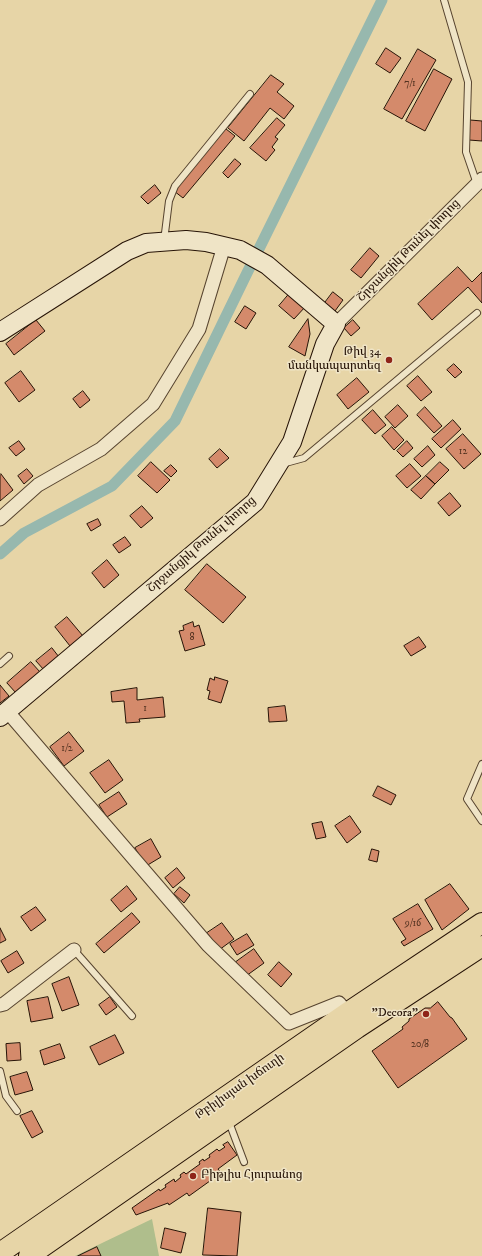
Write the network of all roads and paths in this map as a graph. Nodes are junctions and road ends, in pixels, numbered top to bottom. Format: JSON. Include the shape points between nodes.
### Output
{"nodes":[{"id":1,"x":444,"y":0,"type":"edge"},
{"id":2,"x":250,"y":94,"type":"dead end"},
{"id":3,"x":479,"y":182,"type":"edge"},
{"id":4,"x":164,"y":241,"type":"junction"},
{"id":5,"x":232,"y":248,"type":"junction"},
{"id":6,"x":478,"y":313,"type":"dead end"},
{"id":7,"x":336,"y":324,"type":"junction"},
{"id":8,"x":0,"y":332,"type":"edge"},
{"id":9,"x":277,"y":466,"type":"junction"},
{"id":10,"x":0,"y":519,"type":"edge"},
{"id":11,"x":9,"y":656,"type":"dead end"},
{"id":12,"x":0,"y":664,"type":"edge"},
{"id":13,"x":3,"y":714,"type":"edge"},
{"id":14,"x":482,"y":764,"type":"edge"},
{"id":15,"x":482,"y":821,"type":"edge"},
{"id":16,"x":482,"y":923,"type":"edge"},
{"id":17,"x":482,"y":946,"type":"edge"},
{"id":18,"x":74,"y":950,"type":"joint"},
{"id":19,"x":0,"y":1005,"type":"edge"},
{"id":20,"x":347,"y":1013,"type":"junction"},
{"id":21,"x":132,"y":1016,"type":"dead end"},
{"id":22,"x":0,"y":1071,"type":"edge"},
{"id":23,"x":17,"y":1112,"type":"dead end"},
{"id":24,"x":227,"y":1118,"type":"junction"},
{"id":25,"x":244,"y":1162,"type":"dead end"},
{"id":26,"x":0,"y":1253,"type":"edge"},
{"id":27,"x":29,"y":1256,"type":"edge"}],
"edges":[{"from":1,"to":3,"type":"lane","via":[[468,82],[466,152]]},
{"from":2,"to":4,"type":"lane","via":[[175,186],[169,201]]},
{"from":3,"to":7,"type":"street","name":"Շրջանցիկ Թունել փողոց"},
{"from":4,"to":5,"type":"street","via":[[186,240]]},
{"from":4,"to":8,"type":"street","via":[[146,243],[127,251]]},
{"from":5,"to":7,"type":"street","via":[[267,265]]},
{"from":5,"to":10,"type":"street","via":[[199,329],[153,404],[101,449],[38,485]]},
{"from":6,"to":9,"type":"lane","via":[[304,458]]},
{"from":7,"to":9,"type":"street","name":"Շրջանցիկ Թունել փողոց","via":[[325,344],[292,442]]},
{"from":9,"to":13,"type":"street","name":"Շրջանցիկ Թունել փողոց","via":[[255,502]]},
{"from":11,"to":12,"type":"lane"},
{"from":13,"to":20,"type":"street","via":[[208,946],[289,1023],[339,1003]]},
{"from":14,"to":15,"type":"lane","via":[[467,799]]},
{"from":16,"to":20,"type":"main road","name":"Թբիլիսյան խճուղի"},
{"from":17,"to":24,"type":"main road","name":"Թբիլիսյան խճուղի"},
{"from":18,"to":19,"type":"street"},
{"from":18,"to":21,"type":"lane"},
{"from":20,"to":26,"type":"main road","name":"Թբիլիսյան խճուղի"},
{"from":22,"to":23,"type":"lane","via":[[6,1096]]},
{"from":24,"to":25,"type":"lane"},
{"from":24,"to":27,"type":"main road","name":"Թբիլիսյան խճուղի"}]}
